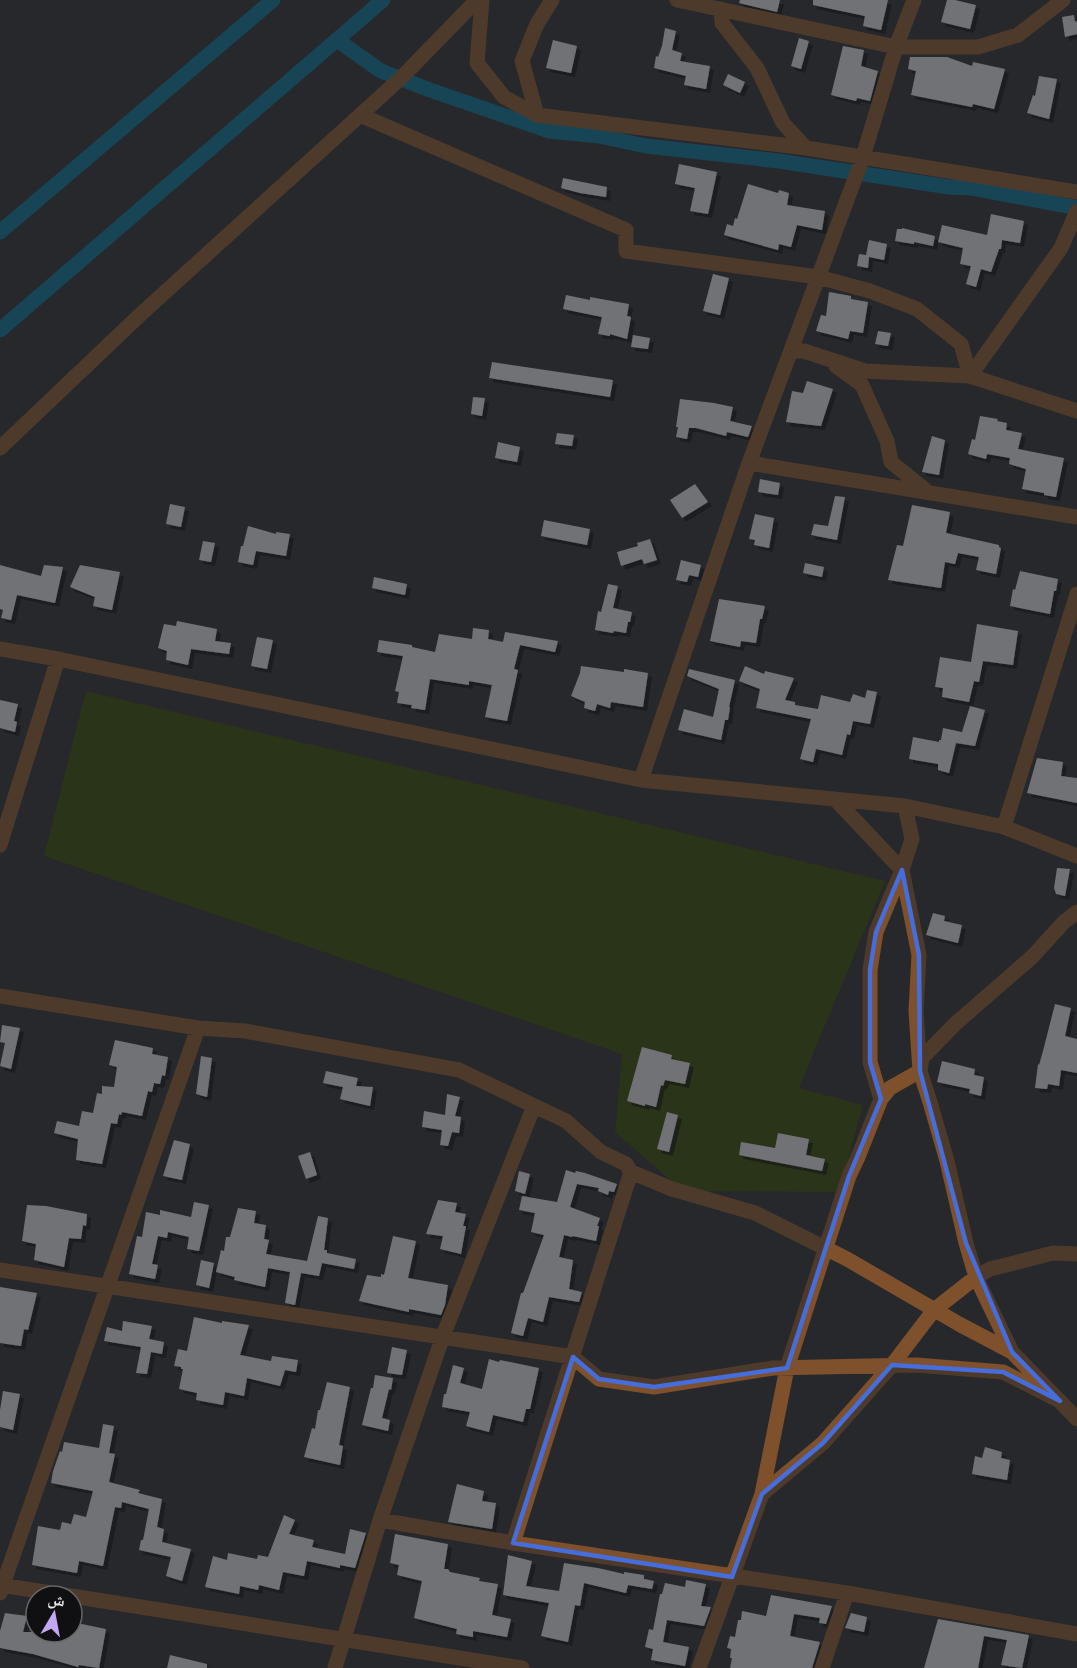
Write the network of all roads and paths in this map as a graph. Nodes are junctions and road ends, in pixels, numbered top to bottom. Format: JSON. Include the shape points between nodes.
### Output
{"nodes":[{"id":1,"x":477,"y":0,"type":"edge"},
{"id":2,"x":482,"y":0,"type":"edge"},
{"id":3,"x":552,"y":0,"type":"edge"},
{"id":4,"x":677,"y":0,"type":"edge"},
{"id":5,"x":914,"y":0,"type":"edge"},
{"id":6,"x":1063,"y":0,"type":"edge"},
{"id":7,"x":721,"y":9,"type":"junction"},
{"id":8,"x":896,"y":47,"type":"junction"},
{"id":9,"x":537,"y":115,"type":"junction"},
{"id":10,"x":360,"y":116,"type":"junction"},
{"id":11,"x":806,"y":148,"type":"junction"},
{"id":12,"x":863,"y":157,"type":"junction"},
{"id":13,"x":1077,"y":192,"type":"edge"},
{"id":14,"x":1077,"y":211,"type":"edge"},
{"id":15,"x":818,"y":277,"type":"junction"},
{"id":16,"x":790,"y":351,"type":"junction"},
{"id":17,"x":827,"y":359,"type":"junction"},
{"id":18,"x":970,"y":376,"type":"junction"},
{"id":19,"x":1077,"y":411,"type":"edge"},
{"id":20,"x":0,"y":448,"type":"edge"},
{"id":21,"x":749,"y":463,"type":"junction"},
{"id":22,"x":929,"y":493,"type":"junction"},
{"id":23,"x":1077,"y":517,"type":"edge"},
{"id":24,"x":1077,"y":594,"type":"edge"},
{"id":25,"x":1072,"y":626,"type":"edge"},
{"id":26,"x":0,"y":650,"type":"edge"},
{"id":27,"x":58,"y":659,"type":"junction"},
{"id":28,"x":641,"y":780,"type":"junction"},
{"id":29,"x":835,"y":799,"type":"junction"},
{"id":30,"x":905,"y":806,"type":"junction"},
{"id":31,"x":1004,"y":827,"type":"junction"},
{"id":32,"x":0,"y":845,"type":"edge"},
{"id":33,"x":1077,"y":856,"type":"edge"},
{"id":34,"x":902,"y":870,"type":"junction"},
{"id":35,"x":1077,"y":912,"type":"edge"},
{"id":36,"x":0,"y":996,"type":"edge"},
{"id":37,"x":198,"y":1028,"type":"junction"},
{"id":38,"x":920,"y":1071,"type":"junction"},
{"id":39,"x":881,"y":1099,"type":"junction"},
{"id":40,"x":534,"y":1106,"type":"junction"},
{"id":41,"x":631,"y":1172,"type":"junction"},
{"id":42,"x":825,"y":1248,"type":"junction"},
{"id":43,"x":1077,"y":1254,"type":"edge"},
{"id":44,"x":0,"y":1270,"type":"edge"},
{"id":45,"x":976,"y":1277,"type":"junction"},
{"id":46,"x":108,"y":1286,"type":"junction"},
{"id":47,"x":934,"y":1310,"type":"junction"},
{"id":48,"x":443,"y":1336,"type":"junction"},
{"id":49,"x":1012,"y":1352,"type":"junction"},
{"id":50,"x":573,"y":1357,"type":"junction"},
{"id":51,"x":892,"y":1365,"type":"junction"},
{"id":52,"x":787,"y":1368,"type":"junction"},
{"id":53,"x":1060,"y":1401,"type":"junction"},
{"id":54,"x":1077,"y":1419,"type":"edge"},
{"id":55,"x":762,"y":1494,"type":"junction"},
{"id":56,"x":380,"y":1520,"type":"junction"},
{"id":57,"x":513,"y":1543,"type":"junction"},
{"id":58,"x":732,"y":1576,"type":"junction"},
{"id":59,"x":1,"y":1588,"type":"edge"},
{"id":60,"x":24,"y":1591,"type":"edge"},
{"id":61,"x":847,"y":1593,"type":"junction"},
{"id":62,"x":84,"y":1598,"type":"edge"},
{"id":63,"x":1077,"y":1634,"type":"edge"},
{"id":64,"x":344,"y":1640,"type":"junction"},
{"id":65,"x":335,"y":1668,"type":"edge"},
{"id":66,"x":522,"y":1668,"type":"edge"},
{"id":67,"x":699,"y":1668,"type":"edge"},
{"id":68,"x":822,"y":1668,"type":"edge"}],
"edges":[{"from":1,"to":10,"type":"street"},
{"from":2,"to":9,"type":"street","via":[[477,63],[504,98]]},
{"from":3,"to":9,"type":"street","via":[[522,61]]},
{"from":4,"to":7,"type":"street"},
{"from":5,"to":8,"type":"street"},
{"from":6,"to":8,"type":"street","via":[[1018,34],[978,47]]},
{"from":7,"to":8,"type":"street"},
{"from":7,"to":11,"type":"street","via":[[722,23],[757,68],[783,123]]},
{"from":8,"to":12,"type":"street"},
{"from":9,"to":11,"type":"street"},
{"from":10,"to":15,"type":"street","via":[[626,230],[626,251]]},
{"from":10,"to":20,"type":"street"},
{"from":11,"to":12,"type":"street"},
{"from":12,"to":13,"type":"street"},
{"from":12,"to":15,"type":"street"},
{"from":14,"to":18,"type":"street","via":[[1061,249]]},
{"from":15,"to":16,"type":"street"},
{"from":15,"to":18,"type":"street","via":[[918,309],[960,344]]},
{"from":16,"to":17,"type":"street"},
{"from":16,"to":21,"type":"street"},
{"from":17,"to":18,"type":"street","via":[[865,371]]},
{"from":17,"to":22,"type":"street","via":[[862,385],[887,441],[891,462]]},
{"from":18,"to":19,"type":"street"},
{"from":21,"to":22,"type":"street"},
{"from":21,"to":28,"type":"street"},
{"from":22,"to":23,"type":"street"},
{"from":24,"to":25,"type":"street"},
{"from":25,"to":31,"type":"street"},
{"from":26,"to":27,"type":"street"},
{"from":27,"to":28,"type":"street"},
{"from":27,"to":32,"type":"street"},
{"from":28,"to":29,"type":"street"},
{"from":29,"to":30,"type":"street"},
{"from":29,"to":34,"type":"street"},
{"from":30,"to":31,"type":"street"},
{"from":30,"to":34,"type":"street","via":[[912,839]]},
{"from":31,"to":33,"type":"street"},
{"from":34,"to":38,"type":"street","via":[[920,955],[916,1011]]},
{"from":34,"to":39,"type":"street","via":[[876,932],[870,970],[870,1062]]},
{"from":35,"to":38,"type":"street","via":[[955,1024],[922,1058]]},
{"from":36,"to":37,"type":"street"},
{"from":37,"to":40,"type":"street","via":[[245,1031],[459,1070]]},
{"from":37,"to":46,"type":"street"},
{"from":38,"to":39,"type":"street","via":[[890,1088]]},
{"from":38,"to":45,"type":"street"},
{"from":39,"to":42,"type":"street"},
{"from":40,"to":41,"type":"street","via":[[566,1121],[602,1152],[626,1164]]},
{"from":40,"to":48,"type":"street"},
{"from":41,"to":42,"type":"street","via":[[672,1189],[755,1213]]},
{"from":41,"to":50,"type":"street"},
{"from":42,"to":47,"type":"street"},
{"from":42,"to":52,"type":"street"},
{"from":43,"to":45,"type":"street","via":[[1053,1253],[990,1269]]},
{"from":44,"to":46,"type":"street"},
{"from":45,"to":47,"type":"street"},
{"from":45,"to":49,"type":"street"},
{"from":46,"to":48,"type":"street"},
{"from":46,"to":59,"type":"street"},
{"from":47,"to":49,"type":"street"},
{"from":47,"to":51,"type":"street"},
{"from":48,"to":50,"type":"street"},
{"from":48,"to":56,"type":"street"},
{"from":49,"to":53,"type":"street"},
{"from":50,"to":52,"type":"street","via":[[599,1380],[654,1387]]},
{"from":50,"to":57,"type":"street"},
{"from":51,"to":52,"type":"street"},
{"from":51,"to":53,"type":"street","via":[[1003,1372]]},
{"from":51,"to":55,"type":"street","via":[[822,1443]]},
{"from":52,"to":55,"type":"street"},
{"from":53,"to":54,"type":"street"},
{"from":55,"to":58,"type":"street"},
{"from":56,"to":57,"type":"street"},
{"from":56,"to":64,"type":"street"},
{"from":57,"to":58,"type":"street"},
{"from":58,"to":61,"type":"street"},
{"from":58,"to":67,"type":"street"},
{"from":59,"to":60,"type":"street"},
{"from":61,"to":63,"type":"street"},
{"from":61,"to":68,"type":"street"},
{"from":62,"to":64,"type":"street"},
{"from":64,"to":65,"type":"street"},
{"from":64,"to":66,"type":"street"}]}
